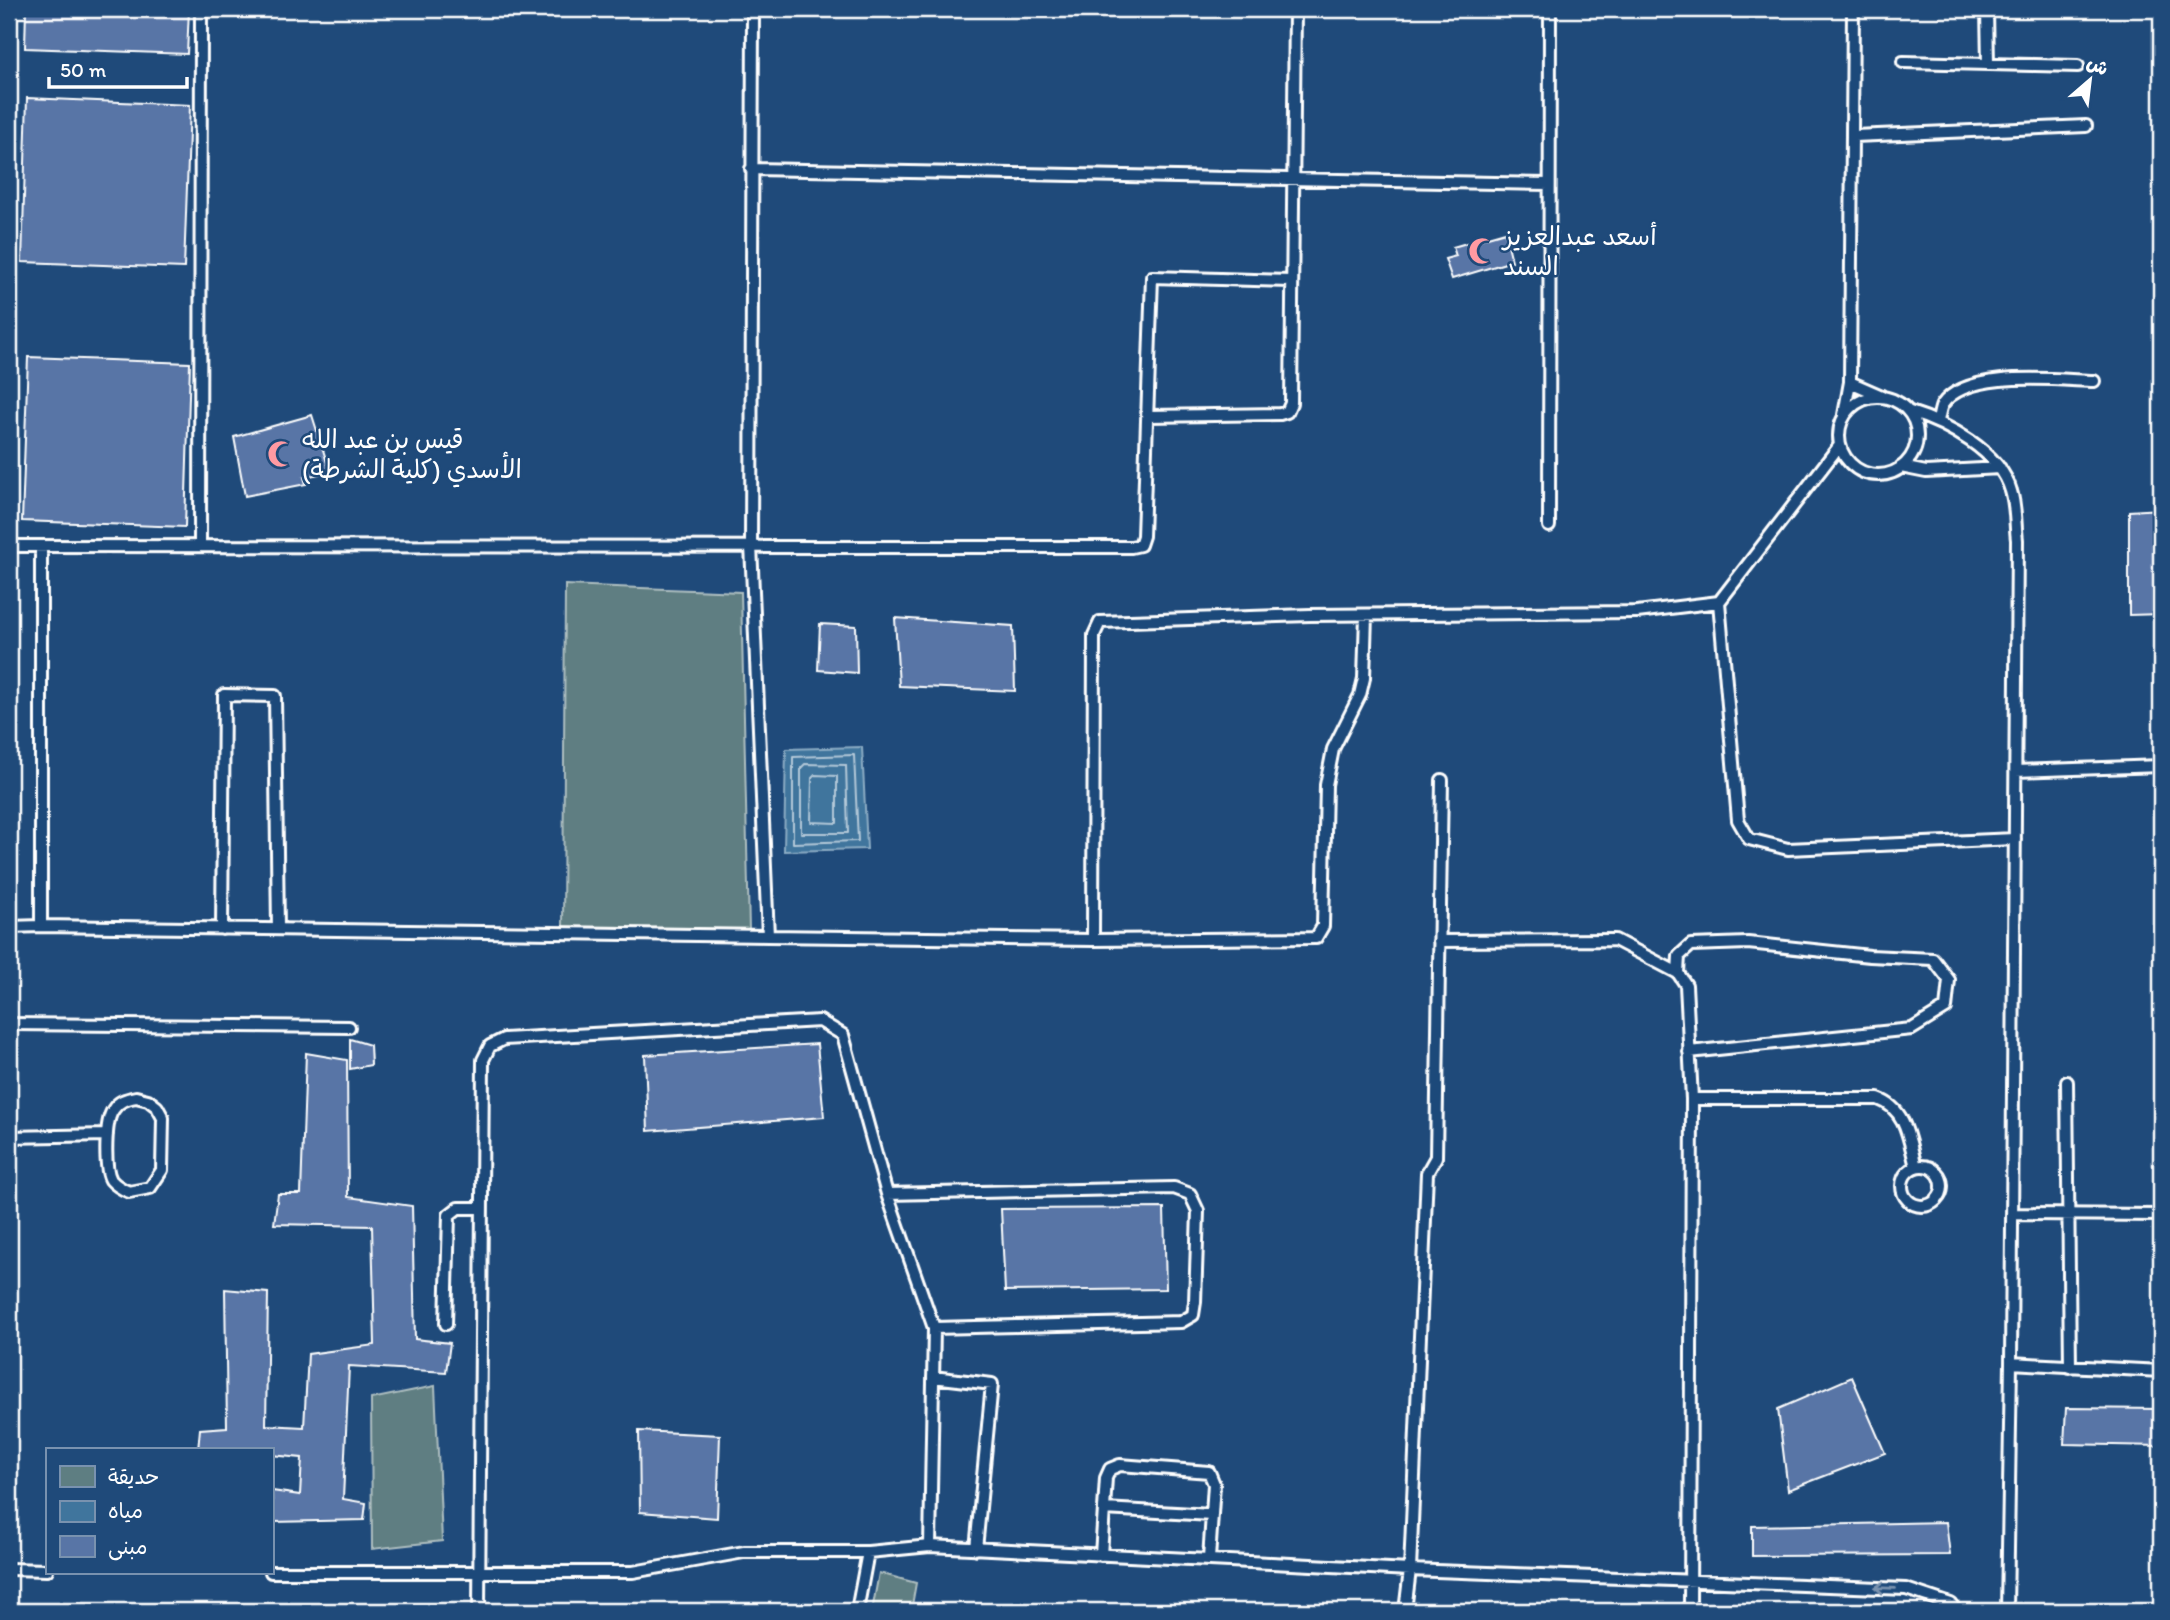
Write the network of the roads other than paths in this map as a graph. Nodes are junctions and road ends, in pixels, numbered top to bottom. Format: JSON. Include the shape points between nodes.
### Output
{"nodes":[{"id":1,"x":201,"y":9,"type":"edge"},
{"id":2,"x":753,"y":9,"type":"edge"},
{"id":3,"x":1295,"y":9,"type":"edge"},
{"id":4,"x":1550,"y":9,"type":"edge"},
{"id":5,"x":1853,"y":9,"type":"edge"},
{"id":6,"x":1987,"y":9,"type":"edge"},
{"id":7,"x":1903,"y":62,"type":"dead end"},
{"id":8,"x":1988,"y":64,"type":"junction"},
{"id":9,"x":2078,"y":66,"type":"dead end"},
{"id":10,"x":2086,"y":126,"type":"dead end"},
{"id":11,"x":1854,"y":136,"type":"junction"},
{"id":12,"x":751,"y":169,"type":"junction"},
{"id":13,"x":1291,"y":179,"type":"junction"},
{"id":14,"x":1549,"y":184,"type":"junction"},
{"id":15,"x":1291,"y":281,"type":"junction"},
{"id":16,"x":2094,"y":381,"type":"dead end"},
{"id":17,"x":1850,"y":382,"type":"junction"},
{"id":18,"x":1884,"y":397,"type":"junction"},
{"id":19,"x":1910,"y":412,"type":"junction"},
{"id":20,"x":1844,"y":415,"type":"junction"},
{"id":21,"x":1149,"y":416,"type":"junction"},
{"id":22,"x":1938,"y":421,"type":"junction"},
{"id":23,"x":1840,"y":445,"type":"junction"},
{"id":24,"x":1901,"y":467,"type":"junction"},
{"id":25,"x":2000,"y":468,"type":"junction"},
{"id":26,"x":1549,"y":526,"type":"dead end"},
{"id":27,"x":200,"y":545,"type":"junction"},
{"id":28,"x":751,"y":545,"type":"junction"},
{"id":29,"x":9,"y":546,"type":"edge"},
{"id":30,"x":41,"y":546,"type":"junction"},
{"id":31,"x":1719,"y":602,"type":"junction"},
{"id":32,"x":1366,"y":615,"type":"junction"},
{"id":33,"x":2161,"y":766,"type":"edge"},
{"id":34,"x":2016,"y":771,"type":"junction"},
{"id":35,"x":1442,"y":780,"type":"dead end"},
{"id":36,"x":2015,"y":839,"type":"junction"},
{"id":37,"x":9,"y":926,"type":"edge"},
{"id":38,"x":41,"y":926,"type":"junction"},
{"id":39,"x":222,"y":929,"type":"junction"},
{"id":40,"x":278,"y":929,"type":"junction"},
{"id":41,"x":768,"y":936,"type":"junction"},
{"id":42,"x":1093,"y":940,"type":"junction"},
{"id":43,"x":1439,"y":941,"type":"junction"},
{"id":44,"x":1678,"y":973,"type":"junction"},
{"id":45,"x":9,"y":1024,"type":"edge"},
{"id":46,"x":349,"y":1027,"type":"dead end"},
{"id":47,"x":1689,"y":1052,"type":"junction"},
{"id":48,"x":2067,"y":1082,"type":"dead end"},
{"id":49,"x":1692,"y":1099,"type":"junction"},
{"id":50,"x":107,"y":1135,"type":"junction"},
{"id":51,"x":9,"y":1137,"type":"edge"},
{"id":52,"x":1916,"y":1167,"type":"dead end"},
{"id":53,"x":887,"y":1194,"type":"junction"},
{"id":54,"x":482,"y":1208,"type":"junction"},
{"id":55,"x":2066,"y":1212,"type":"junction"},
{"id":56,"x":2012,"y":1214,"type":"junction"},
{"id":57,"x":2161,"y":1215,"type":"edge"},
{"id":58,"x":446,"y":1324,"type":"dead end"},
{"id":59,"x":934,"y":1328,"type":"junction"},
{"id":60,"x":2011,"y":1363,"type":"junction"},
{"id":61,"x":2070,"y":1367,"type":"junction"},
{"id":62,"x":2161,"y":1371,"type":"edge"},
{"id":63,"x":933,"y":1377,"type":"junction"},
{"id":64,"x":1104,"y":1509,"type":"junction"},
{"id":65,"x":1212,"y":1515,"type":"junction"},
{"id":66,"x":930,"y":1546,"type":"junction"},
{"id":67,"x":976,"y":1549,"type":"junction"},
{"id":68,"x":868,"y":1552,"type":"junction"},
{"id":69,"x":1101,"y":1555,"type":"junction"},
{"id":70,"x":1209,"y":1559,"type":"junction"},
{"id":71,"x":9,"y":1570,"type":"edge"},
{"id":72,"x":46,"y":1570,"type":"edge"},
{"id":73,"x":1410,"y":1570,"type":"junction"},
{"id":74,"x":273,"y":1572,"type":"edge"},
{"id":75,"x":481,"y":1574,"type":"junction"},
{"id":76,"x":1690,"y":1581,"type":"junction"},
{"id":77,"x":479,"y":1611,"type":"edge"},
{"id":78,"x":857,"y":1611,"type":"edge"},
{"id":79,"x":1405,"y":1611,"type":"edge"},
{"id":80,"x":1690,"y":1611,"type":"edge"},
{"id":81,"x":1955,"y":1611,"type":"edge"},
{"id":82,"x":2007,"y":1611,"type":"edge"}],
"edges":[{"from":1,"to":27,"type":"lane"},
{"from":2,"to":12,"type":"lane"},
{"from":3,"to":13,"type":"lane"},
{"from":4,"to":14,"type":"lane"},
{"from":5,"to":11,"type":"lane"},
{"from":6,"to":8,"type":"lane"},
{"from":7,"to":8,"type":"lane"},
{"from":8,"to":9,"type":"lane"},
{"from":10,"to":11,"type":"lane"},
{"from":11,"to":17,"type":"lane"},
{"from":12,"to":13,"type":"lane"},
{"from":12,"to":28,"type":"lane"},
{"from":13,"to":14,"type":"lane"},
{"from":13,"to":15,"type":"lane"},
{"from":14,"to":26,"type":"lane"},
{"from":15,"to":21,"type":"lane","via":[[1291,403],[1287,412]]},
{"from":15,"to":21,"type":"lane","via":[[1152,277]]},
{"from":16,"to":22,"type":"lane","via":[[1999,379],[1960,391],[1942,405]]},
{"from":17,"to":18,"type":"lane"},
{"from":17,"to":20,"type":"lane"},
{"from":18,"to":19,"type":"lane"},
{"from":18,"to":20,"type":"lane","via":[[1854,404]]},
{"from":19,"to":22,"type":"lane"},
{"from":19,"to":24,"type":"lane","via":[[1917,442]]},
{"from":20,"to":23,"type":"lane"},
{"from":21,"to":28,"type":"lane","via":[[1140,545]]},
{"from":22,"to":25,"type":"lane"},
{"from":23,"to":24,"type":"lane","via":[[1852,464],[1872,475]]},
{"from":23,"to":31,"type":"lane"},
{"from":24,"to":25,"type":"lane","via":[[1926,472]]},
{"from":25,"to":34,"type":"lane","via":[[2011,491],[2017,540]]},
{"from":27,"to":28,"type":"lane"},
{"from":27,"to":30,"type":"lane"},
{"from":28,"to":41,"type":"lane"},
{"from":29,"to":30,"type":"lane"},
{"from":30,"to":38,"type":"lane"},
{"from":31,"to":32,"type":"lane","via":[[1637,612]]},
{"from":31,"to":36,"type":"lane","via":[[1738,820],[1749,839],[1788,849]]},
{"from":32,"to":42,"type":"lane","via":[[1360,695],[1333,749],[1326,785],[1321,933],[1316,938]]},
{"from":32,"to":42,"type":"lane","via":[[1100,622],[1094,635]]},
{"from":33,"to":34,"type":"lane"},
{"from":34,"to":36,"type":"lane"},
{"from":35,"to":43,"type":"lane"},
{"from":36,"to":56,"type":"lane"},
{"from":37,"to":38,"type":"lane"},
{"from":38,"to":39,"type":"lane"},
{"from":39,"to":40,"type":"lane"},
{"from":39,"to":40,"type":"lane","via":[[225,695],[275,696]]},
{"from":40,"to":41,"type":"lane"},
{"from":41,"to":42,"type":"lane"},
{"from":43,"to":44,"type":"lane","via":[[1615,940]]},
{"from":43,"to":73,"type":"lane","via":[[1436,1157],[1427,1173]]},
{"from":44,"to":47,"type":"lane","via":[[1686,985]]},
{"from":44,"to":47,"type":"lane","via":[[1679,956],[1691,945],[1748,943],[1933,959],[1949,980],[1946,1008],[1912,1029]]},
{"from":45,"to":46,"type":"lane"},
{"from":47,"to":49,"type":"lane"},
{"from":48,"to":55,"type":"lane"},
{"from":49,"to":52,"type":"lane","via":[[1878,1099],[1893,1105],[1902,1117]]},
{"from":49,"to":76,"type":"lane"},
{"from":50,"to":50,"type":"lane","via":[[111,1180],[129,1192],[150,1188],[162,1170],[163,1118],[157,1107],[148,1100],[124,1100],[108,1118]]},
{"from":50,"to":51,"type":"lane"},
{"from":53,"to":54,"type":"lane","via":[[842,1035],[820,1021],[505,1039],[490,1046],[483,1060]]},
{"from":53,"to":59,"type":"lane"},
{"from":53,"to":59,"type":"lane","via":[[1174,1188],[1189,1194],[1198,1211],[1195,1302],[1193,1315],[1181,1322]]},
{"from":54,"to":58,"type":"lane","via":[[458,1208],[449,1215]]},
{"from":54,"to":75,"type":"lane"},
{"from":55,"to":56,"type":"lane"},
{"from":55,"to":57,"type":"lane"},
{"from":55,"to":61,"type":"lane"},
{"from":56,"to":60,"type":"lane"},
{"from":59,"to":63,"type":"lane"},
{"from":60,"to":61,"type":"lane"},
{"from":60,"to":82,"type":"lane"},
{"from":61,"to":62,"type":"lane"},
{"from":63,"to":66,"type":"lane"},
{"from":63,"to":67,"type":"lane","via":[[992,1384]]},
{"from":64,"to":65,"type":"lane"},
{"from":64,"to":65,"type":"lane","via":[[1107,1474],[1119,1465],[1209,1472],[1214,1480]]},
{"from":64,"to":69,"type":"lane"},
{"from":65,"to":70,"type":"lane"},
{"from":66,"to":67,"type":"lane"},
{"from":66,"to":68,"type":"lane"},
{"from":67,"to":69,"type":"lane"},
{"from":68,"to":75,"type":"lane","via":[[744,1552],[633,1572]]},
{"from":68,"to":78,"type":"lane"},
{"from":69,"to":70,"type":"lane"},
{"from":70,"to":73,"type":"lane"},
{"from":71,"to":72,"type":"lane"},
{"from":73,"to":76,"type":"lane"},
{"from":73,"to":79,"type":"lane"},
{"from":74,"to":75,"type":"lane"},
{"from":75,"to":77,"type":"lane"},
{"from":76,"to":80,"type":"lane"},
{"from":81,"to":76,"type":"lane","one_way":true,"via":[[1951,1604],[1906,1589]]}]}
